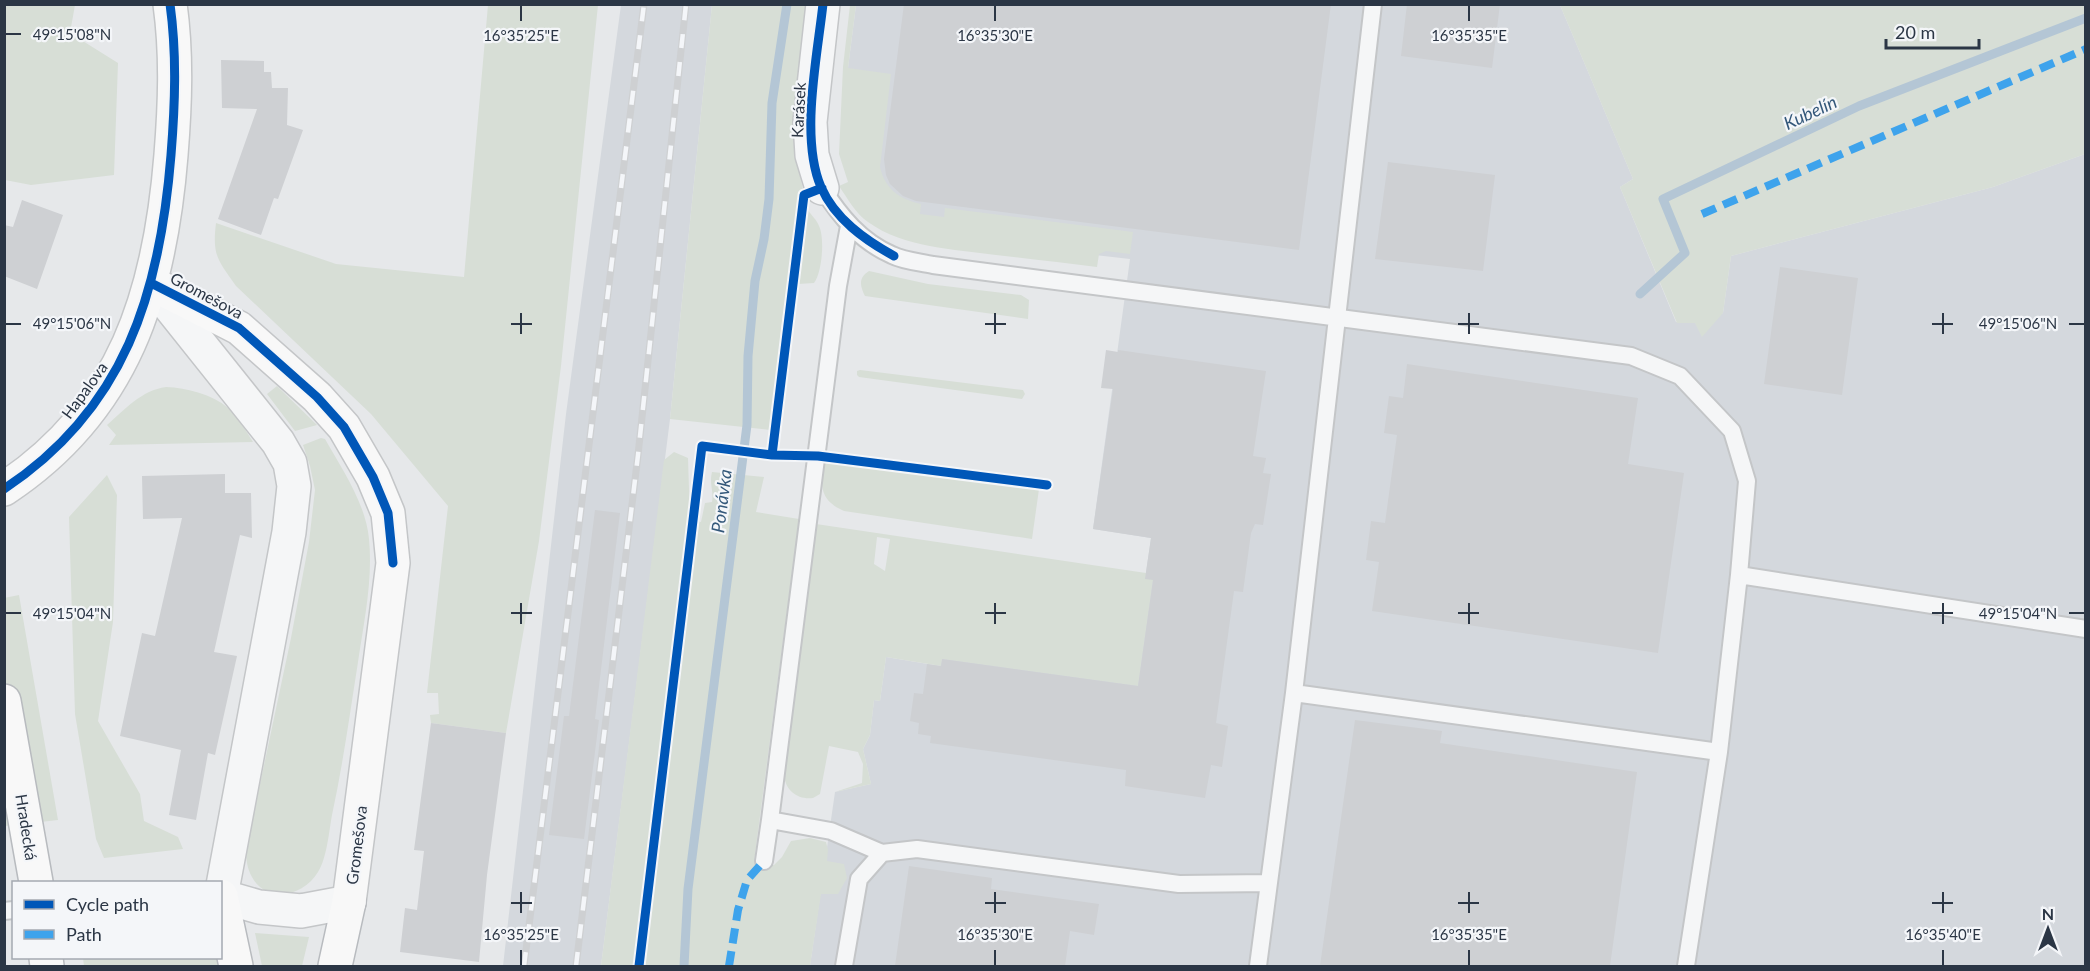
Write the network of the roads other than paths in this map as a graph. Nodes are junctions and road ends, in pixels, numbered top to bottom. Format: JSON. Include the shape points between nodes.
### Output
{"nodes":[{"id":1,"x":170,"y":4,"type":"edge"},
{"id":2,"x":822,"y":4,"type":"edge"},
{"id":3,"x":1373,"y":4,"type":"edge"},
{"id":4,"x":822,"y":188,"type":"joint"},
{"id":5,"x":849,"y":226,"type":"junction"},
{"id":6,"x":151,"y":283,"type":"junction"},
{"id":7,"x":1336,"y":317,"type":"junction"},
{"id":8,"x":4,"y":489,"type":"edge"},
{"id":9,"x":1739,"y":575,"type":"junction"},
{"id":10,"x":2085,"y":629,"type":"edge"},
{"id":11,"x":1294,"y":693,"type":"junction"},
{"id":12,"x":4,"y":701,"type":"edge"},
{"id":13,"x":1719,"y":752,"type":"junction"},
{"id":14,"x":770,"y":820,"type":"junction"},
{"id":15,"x":882,"y":853,"type":"junction"},
{"id":16,"x":764,"y":861,"type":"dead end"},
{"id":17,"x":36,"y":881,"type":"edge"},
{"id":18,"x":1269,"y":884,"type":"junction"},
{"id":19,"x":222,"y":891,"type":"edge"},
{"id":20,"x":222,"y":896,"type":"edge"},
{"id":21,"x":222,"y":901,"type":"edge"},
{"id":22,"x":349,"y":902,"type":"junction"},
{"id":23,"x":337,"y":964,"type":"edge"},
{"id":24,"x":236,"y":966,"type":"edge"},
{"id":25,"x":844,"y":966,"type":"edge"},
{"id":26,"x":1257,"y":966,"type":"edge"},
{"id":27,"x":1686,"y":966,"type":"edge"}],
"edges":[{"from":1,"to":6,"type":"main road","name":"Gromešova","via":[[176,96],[162,236]]},
{"from":2,"to":4,"type":"street","name":"Karásek","via":[[810,122]]},
{"from":3,"to":7,"type":"lane"},
{"from":4,"to":5,"type":"lane","name":"Karásek"},
{"from":5,"to":7,"type":"lane","name":"Karásek","via":[[894,256],[933,265]]},
{"from":5,"to":14,"type":"lane"},
{"from":6,"to":8,"type":"main road","name":"Hapalova","via":[[126,352],[95,406],[61,444]]},
{"from":6,"to":19,"type":"street","name":"Gromešova","via":[[278,442],[290,463],[294,486],[272,629]]},
{"from":6,"to":22,"type":"main road","name":"Gromešova","via":[[239,328],[316,397],[344,427],[373,477],[388,513],[393,563]]},
{"from":7,"to":9,"type":"lane","name":"Karásek","via":[[1631,356],[1680,376],[1732,431],[1747,481]]},
{"from":7,"to":11,"type":"lane"},
{"from":9,"to":10,"type":"lane"},
{"from":9,"to":13,"type":"lane","name":"Karásek"},
{"from":11,"to":13,"type":"lane"},
{"from":11,"to":18,"type":"lane"},
{"from":12,"to":17,"type":"main road","name":"Hradecká"},
{"from":13,"to":27,"type":"lane","name":"Karásek"},
{"from":14,"to":15,"type":"lane","via":[[831,831]]},
{"from":14,"to":16,"type":"lane"},
{"from":15,"to":18,"type":"lane","via":[[916,849],[1179,884]]},
{"from":15,"to":25,"type":"lane","via":[[859,879]]},
{"from":18,"to":26,"type":"lane"},
{"from":20,"to":22,"type":"street","name":"Gromešova","via":[[259,907],[301,911]]},
{"from":21,"to":24,"type":"main road"},
{"from":22,"to":23,"type":"main road"}]}
